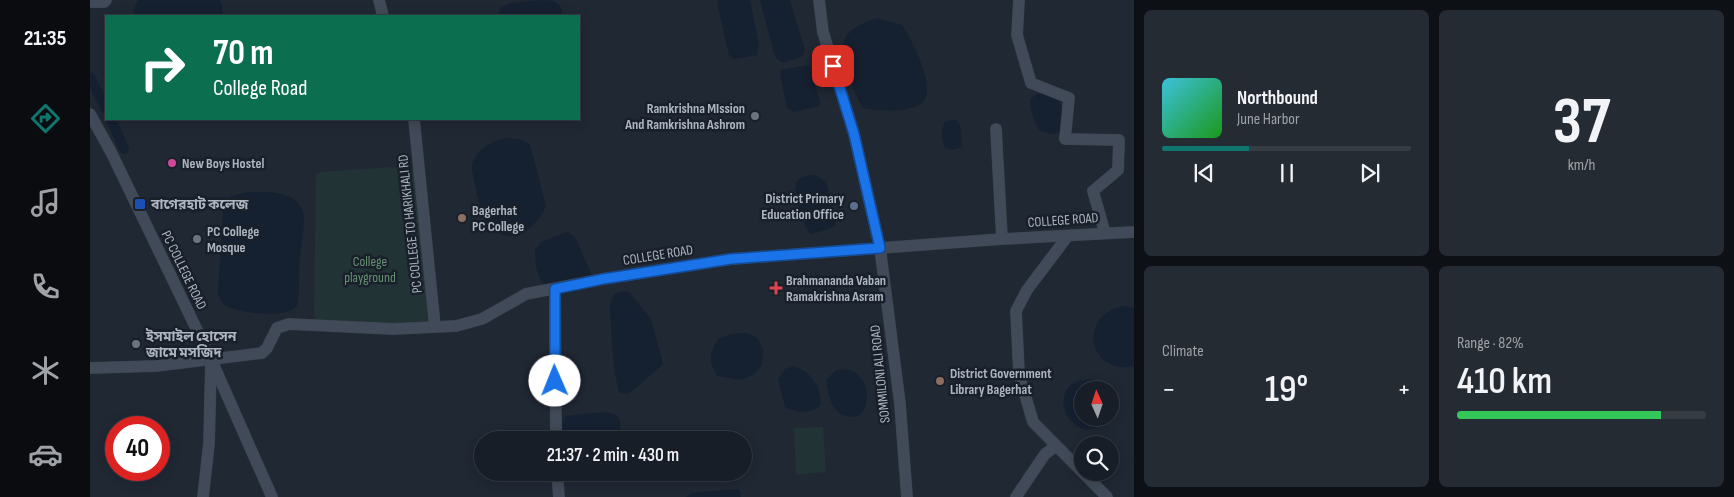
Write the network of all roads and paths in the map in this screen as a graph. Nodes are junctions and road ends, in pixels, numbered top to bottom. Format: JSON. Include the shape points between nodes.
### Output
{"nodes":[{"id":1,"x":106,"y":0,"type":"edge"},
{"id":2,"x":379,"y":0,"type":"edge"},
{"id":3,"x":819,"y":0,"type":"edge"},
{"id":4,"x":1019,"y":0,"type":"edge"},
{"id":5,"x":90,"y":2,"type":"edge"},
{"id":6,"x":383,"y":15,"type":"edge"},
{"id":7,"x":90,"y":114,"type":"edge"},
{"id":8,"x":414,"y":120,"type":"edge"},
{"id":9,"x":996,"y":129,"type":"dead end"},
{"id":10,"x":1134,"y":232,"type":"edge"},
{"id":11,"x":1105,"y":233,"type":"junction"},
{"id":12,"x":1067,"y":237,"type":"junction"},
{"id":13,"x":1002,"y":239,"type":"junction"},
{"id":14,"x":880,"y":248,"type":"junction"},
{"id":15,"x":555,"y":289,"type":"junction"},
{"id":16,"x":435,"y":327,"type":"junction"},
{"id":17,"x":211,"y":359,"type":"junction"},
{"id":18,"x":90,"y":368,"type":"edge"},
{"id":19,"x":556,"y":431,"type":"edge"},
{"id":20,"x":1056,"y":446,"type":"junction"},
{"id":21,"x":558,"y":481,"type":"edge"},
{"id":22,"x":203,"y":497,"type":"edge"},
{"id":23,"x":272,"y":497,"type":"edge"},
{"id":24,"x":559,"y":497,"type":"edge"},
{"id":25,"x":907,"y":497,"type":"edge"},
{"id":26,"x":1016,"y":497,"type":"edge"},
{"id":27,"x":1107,"y":497,"type":"edge"}],
"edges":[{"from":1,"to":5,"type":"street"},
{"from":2,"to":6,"type":"street"},
{"from":3,"to":14,"type":"street","name":"SOMMILONI ALI ROAD","via":[[823,32],[854,134]]},
{"from":4,"to":11,"type":"street","via":[[1017,35],[1031,83],[1069,98],[1065,139],[1119,140],[1118,170],[1093,191]]},
{"from":7,"to":17,"type":"street","name":"PC COLLEGE ROAD"},
{"from":8,"to":16,"type":"street","name":"PC COLLEGE TO HARIKHALI RD"},
{"from":9,"to":13,"type":"street"},
{"from":10,"to":11,"type":"street","name":"COLLEGE ROAD"},
{"from":11,"to":12,"type":"street","name":"COLLEGE ROAD"},
{"from":12,"to":13,"type":"street","name":"COLLEGE ROAD"},
{"from":12,"to":20,"type":"street","via":[[1027,290],[1016,311],[1019,374],[1033,422]]},
{"from":13,"to":14,"type":"street","name":"COLLEGE ROAD"},
{"from":14,"to":15,"type":"street","name":"COLLEGE ROAD","via":[[731,259]]},
{"from":14,"to":25,"type":"street","name":"SOMMILONI ALI ROAD","via":[[900,404]]},
{"from":15,"to":16,"type":"street","name":"COLLEGE ROAD","via":[[526,294],[467,324]]},
{"from":15,"to":19,"type":"street"},
{"from":16,"to":17,"type":"street","name":"COLLEGE ROAD","via":[[394,329],[289,324],[277,328],[262,353]]},
{"from":17,"to":18,"type":"street","via":[[156,366]]},
{"from":17,"to":22,"type":"street","via":[[209,444]]},
{"from":17,"to":23,"type":"street","name":"PC COLLEGE ROAD"},
{"from":20,"to":26,"type":"street","via":[[1045,454]]},
{"from":20,"to":27,"type":"street"},
{"from":21,"to":24,"type":"street"}]}
